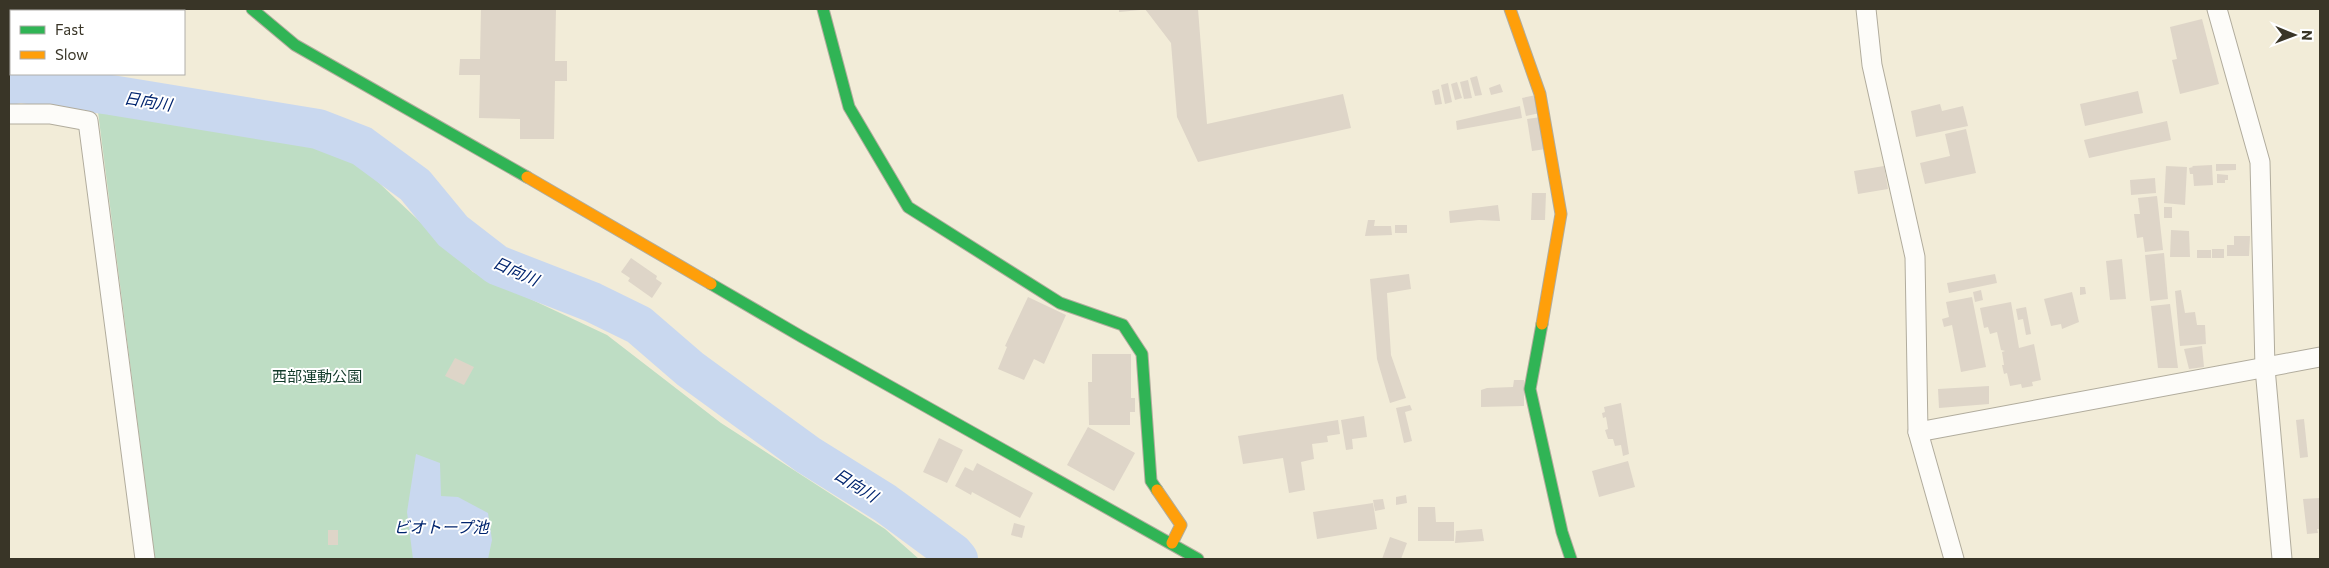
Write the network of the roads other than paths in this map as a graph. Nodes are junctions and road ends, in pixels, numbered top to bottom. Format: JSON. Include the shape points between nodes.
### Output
{"nodes":[{"id":1,"x":252,"y":9,"type":"edge"},
{"id":2,"x":823,"y":9,"type":"edge"},
{"id":3,"x":1510,"y":9,"type":"edge"},
{"id":4,"x":1866,"y":9,"type":"edge"},
{"id":5,"x":2217,"y":9,"type":"edge"},
{"id":6,"x":9,"y":114,"type":"edge"},
{"id":7,"x":2320,"y":357,"type":"edge"},
{"id":8,"x":2265,"y":368,"type":"junction"},
{"id":9,"x":1918,"y":432,"type":"junction"},
{"id":10,"x":1172,"y":543,"type":"junction"},
{"id":11,"x":145,"y":559,"type":"edge"},
{"id":12,"x":1198,"y":559,"type":"edge"},
{"id":13,"x":1571,"y":559,"type":"edge"},
{"id":14,"x":1954,"y":559,"type":"edge"},
{"id":15,"x":2282,"y":559,"type":"edge"}],
"edges":[{"from":1,"to":10,"type":"street","via":[[295,45],[802,337]]},
{"from":2,"to":10,"type":"street","via":[[849,107],[908,207],[1060,302],[1123,325],[1128,332],[1142,354],[1151,481],[1181,525]]},
{"from":3,"to":13,"type":"street","via":[[1540,94],[1561,214],[1530,389]]},
{"from":4,"to":9,"type":"street","via":[[1872,65],[1915,256]]},
{"from":5,"to":8,"type":"street","via":[[2260,162]]},
{"from":6,"to":11,"type":"street","via":[[50,114],[88,121]]},
{"from":7,"to":8,"type":"street"},
{"from":8,"to":9,"type":"street"},
{"from":8,"to":15,"type":"street"},
{"from":9,"to":14,"type":"street"},
{"from":10,"to":12,"type":"street"}]}
